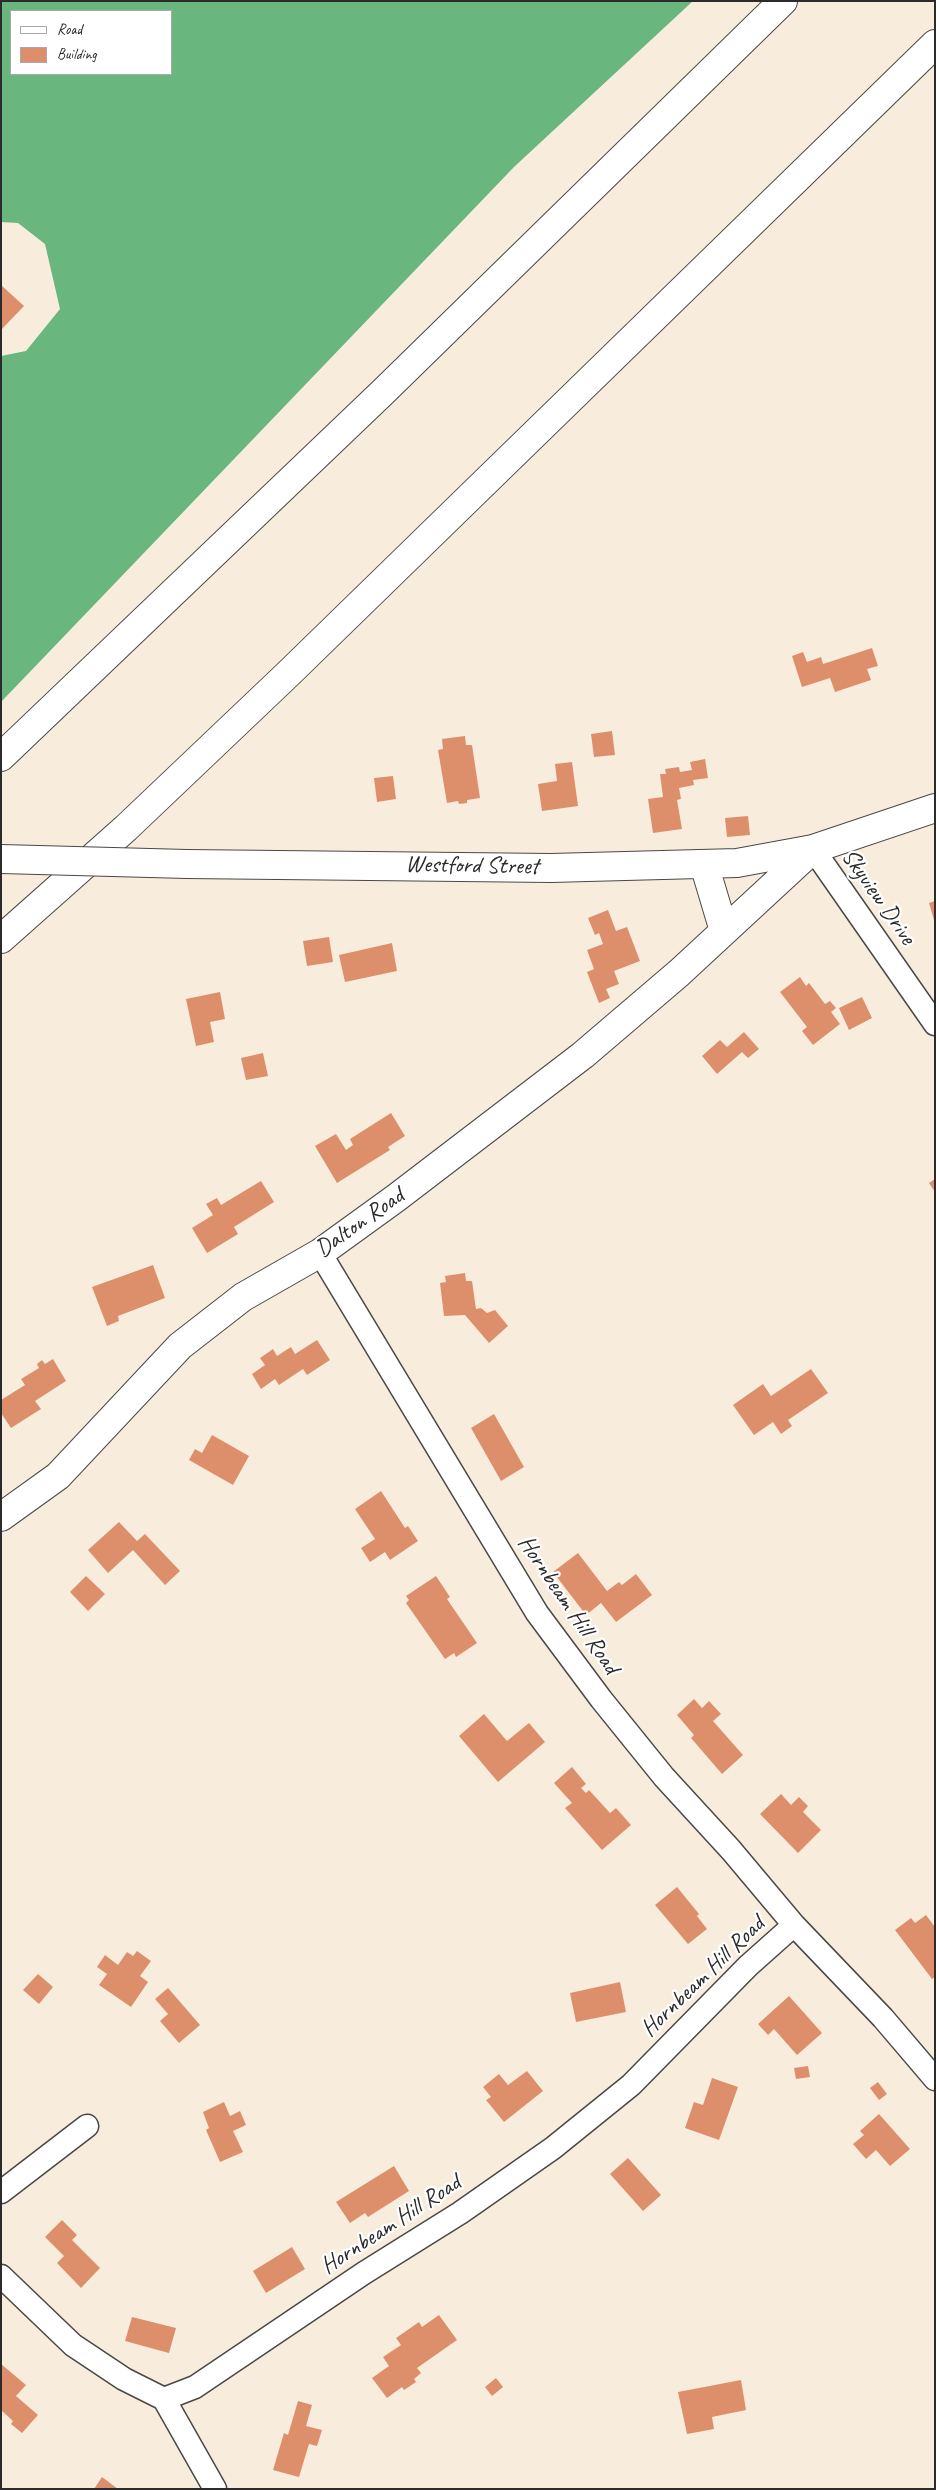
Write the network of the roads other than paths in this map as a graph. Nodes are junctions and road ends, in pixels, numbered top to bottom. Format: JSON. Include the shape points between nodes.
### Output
{"nodes":[{"id":1,"x":783,"y":1,"type":"edge"},
{"id":2,"x":935,"y":44,"type":"edge"},
{"id":3,"x":1,"y":757,"type":"edge"},
{"id":4,"x":935,"y":808,"type":"edge"},
{"id":5,"x":813,"y":849,"type":"junction"},
{"id":6,"x":1,"y":859,"type":"edge"},
{"id":7,"x":704,"y":864,"type":"junction"},
{"id":8,"x":724,"y":931,"type":"junction"},
{"id":9,"x":1,"y":939,"type":"edge"},
{"id":10,"x":935,"y":1024,"type":"edge"},
{"id":11,"x":320,"y":1252,"type":"junction"},
{"id":12,"x":1,"y":1517,"type":"edge"},
{"id":13,"x":794,"y":1926,"type":"junction"},
{"id":14,"x":935,"y":2079,"type":"edge"},
{"id":15,"x":87,"y":2126,"type":"dead end"},
{"id":16,"x":1,"y":2192,"type":"edge"},
{"id":17,"x":1,"y":2276,"type":"edge"},
{"id":18,"x":164,"y":2399,"type":"junction"},
{"id":19,"x":215,"y":2489,"type":"edge"}],
"edges":[{"from":1,"to":3,"type":"main road","via":[[383,392]]},
{"from":2,"to":9,"type":"main road","via":[[288,674],[126,828]]},
{"from":4,"to":5,"type":"main road","name":"Westford Street"},
{"from":5,"to":7,"type":"main road","name":"Westford Street","via":[[737,863]]},
{"from":5,"to":8,"type":"main road","name":"Dalton Road"},
{"from":5,"to":10,"type":"street","name":"Skyview Drive"},
{"from":6,"to":7,"type":"main road","name":"Westford Street","bridge":true,"via":[[551,868]]},
{"from":7,"to":8,"type":"main road"},
{"from":8,"to":11,"type":"main road","name":"Dalton Road","via":[[583,1055],[486,1131]]},
{"from":11,"to":12,"type":"main road","name":"Dalton Road","via":[[243,1297],[180,1346],[58,1476]]},
{"from":11,"to":13,"type":"street","name":"Hornbeam Hill Road","via":[[537,1613],[664,1777]]},
{"from":13,"to":14,"type":"street","via":[[883,2018]]},
{"from":13,"to":18,"type":"street","name":"Hornbeam Hill Road","via":[[748,1966],[631,2085],[553,2148],[203,2382]]},
{"from":15,"to":16,"type":"street"},
{"from":17,"to":18,"type":"street","via":[[73,2345],[124,2379]]},
{"from":18,"to":19,"type":"street"}]}
